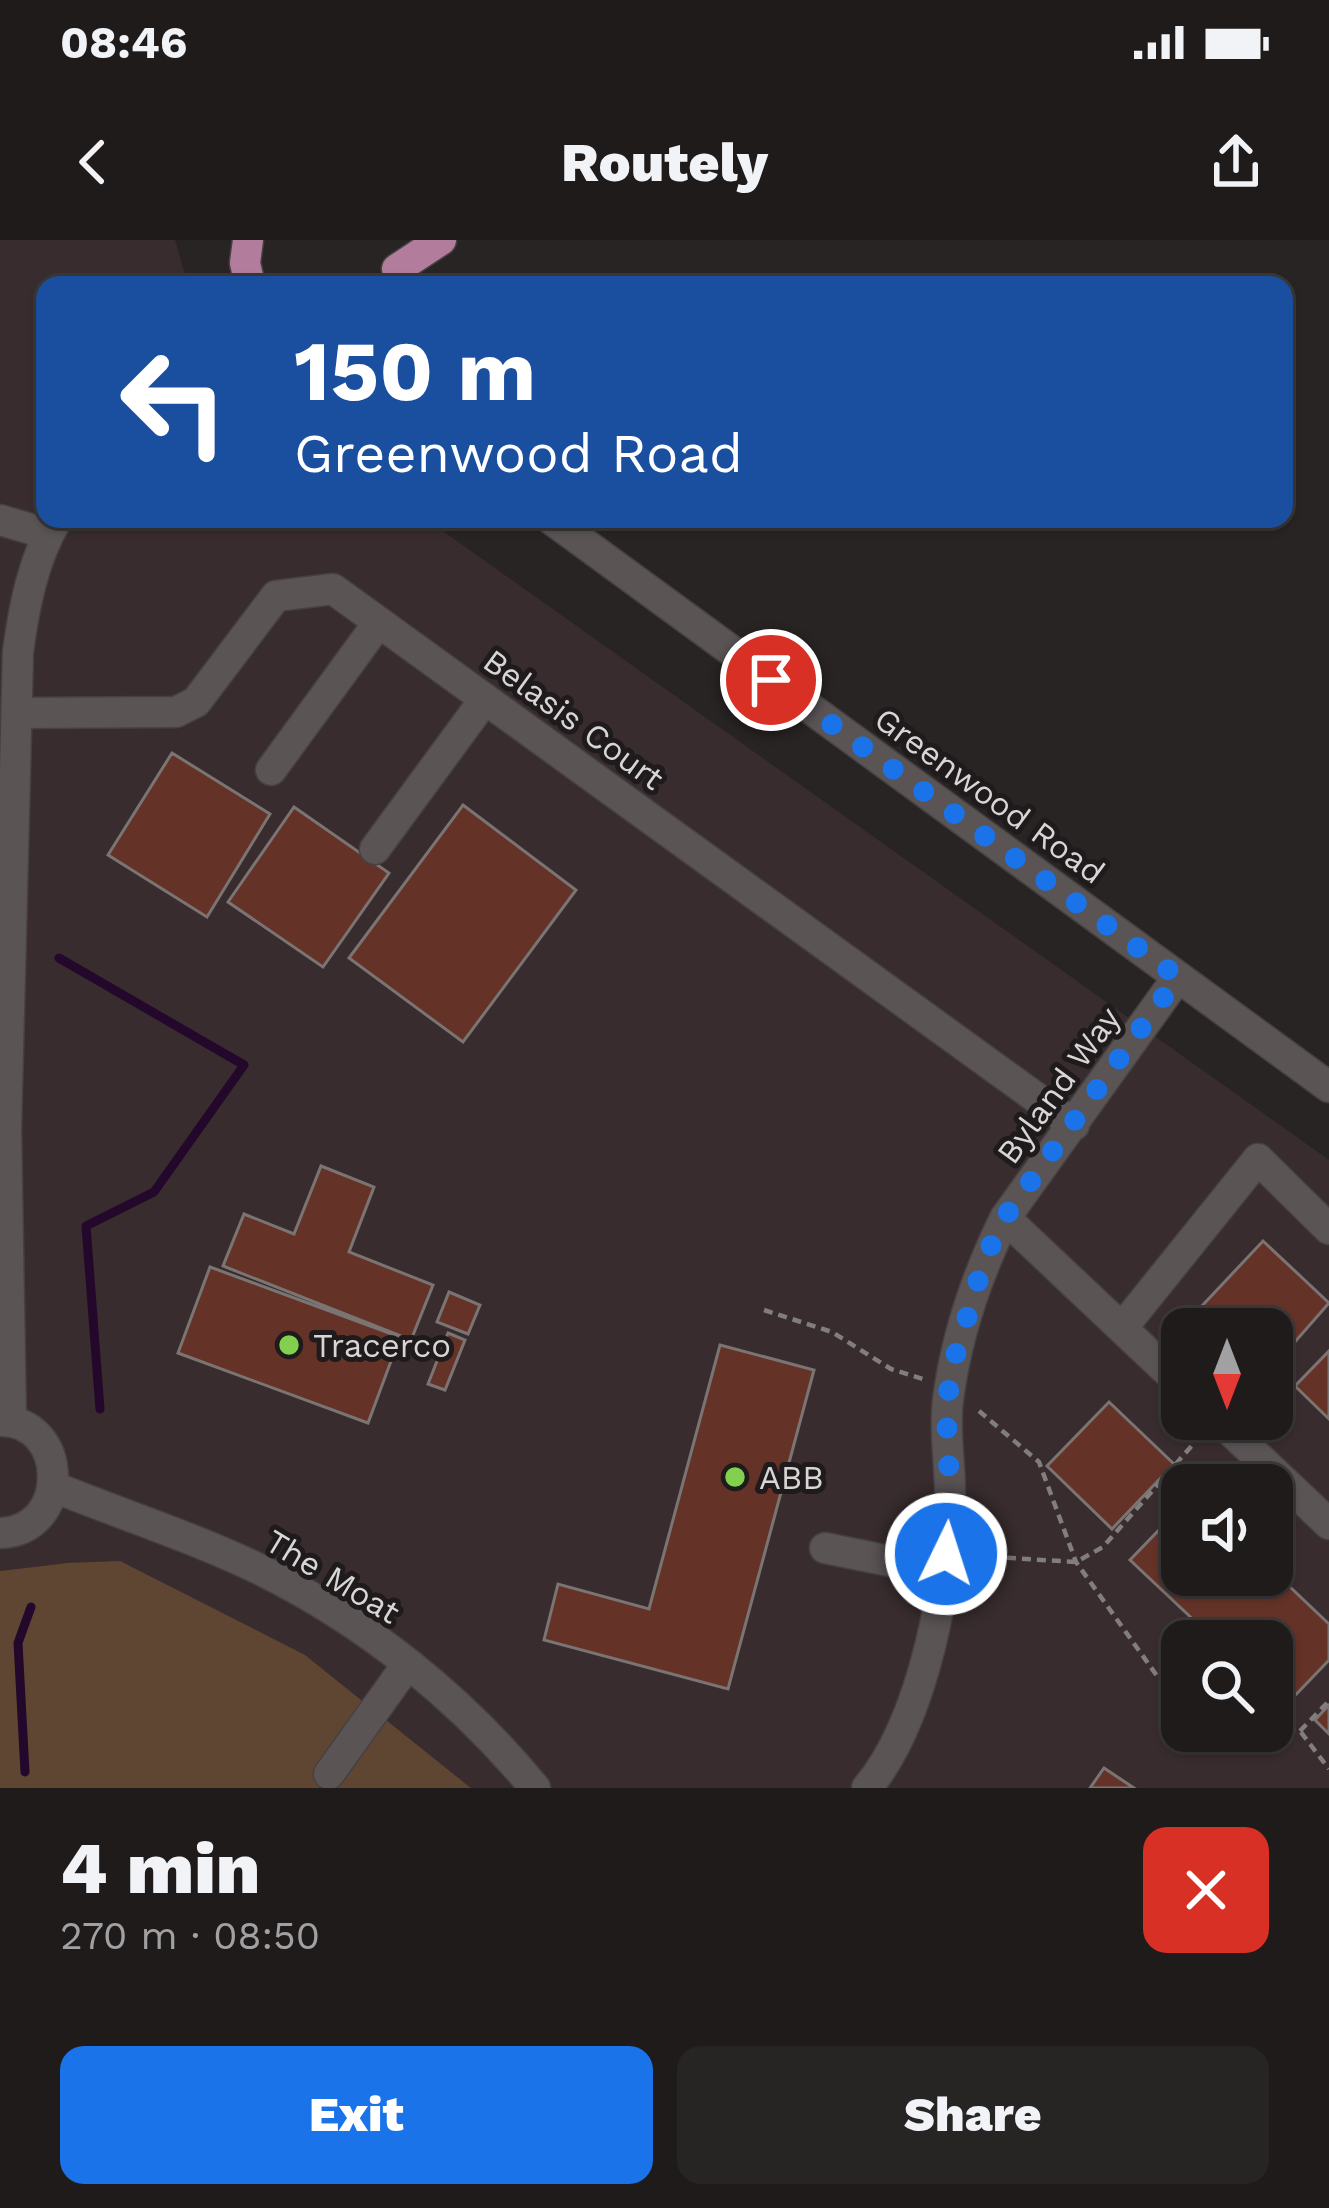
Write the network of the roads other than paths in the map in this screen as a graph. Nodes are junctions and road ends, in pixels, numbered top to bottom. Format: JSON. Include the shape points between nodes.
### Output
{"nodes":[{"id":1,"x":440,"y":240,"type":"edge"},
{"id":2,"x":395,"y":265,"type":"edge"},
{"id":3,"x":0,"y":520,"type":"edge"},
{"id":4,"x":36,"y":525,"type":"edge"},
{"id":5,"x":53,"y":528,"type":"edge"},
{"id":6,"x":563,"y":528,"type":"edge"},
{"id":7,"x":379,"y":622,"type":"junction"},
{"id":8,"x":485,"y":698,"type":"junction"},
{"id":9,"x":17,"y":712,"type":"junction"},
{"id":10,"x":271,"y":770,"type":"dead end"},
{"id":11,"x":375,"y":849,"type":"dead end"},
{"id":12,"x":1178,"y":977,"type":"junction"},
{"id":13,"x":1329,"y":1087,"type":"edge"},
{"id":14,"x":1074,"y":1125,"type":"junction"},
{"id":15,"x":1005,"y":1217,"type":"junction"},
{"id":16,"x":1329,"y":1229,"type":"edge"},
{"id":17,"x":1122,"y":1328,"type":"junction"},
{"id":18,"x":1161,"y":1365,"type":"edge"},
{"id":19,"x":5,"y":1421,"type":"edge"},
{"id":20,"x":1226,"y":1440,"type":"edge"},
{"id":21,"x":54,"y":1487,"type":"junction"},
{"id":22,"x":1329,"y":1524,"type":"edge"},
{"id":23,"x":0,"y":1533,"type":"edge"},
{"id":24,"x":825,"y":1548,"type":"dead end"},
{"id":25,"x":945,"y":1563,"type":"junction"},
{"id":26,"x":407,"y":1665,"type":"junction"},
{"id":27,"x":329,"y":1774,"type":"dead end"},
{"id":28,"x":535,"y":1788,"type":"edge"},
{"id":29,"x":867,"y":1788,"type":"edge"}],
"edges":[{"from":1,"to":2,"type":"main road"},
{"from":3,"to":4,"type":"street"},
{"from":5,"to":9,"type":"street","via":[[26,600]]},
{"from":6,"to":12,"type":"street","name":"Greenwood Road"},
{"from":7,"to":8,"type":"street","name":"Belasis Court"},
{"from":7,"to":9,"type":"street","name":"Belasis Court","via":[[333,589],[276,596],[196,702],[176,712]]},
{"from":7,"to":10,"type":"street"},
{"from":8,"to":11,"type":"street"},
{"from":8,"to":14,"type":"street","name":"Belasis Court"},
{"from":9,"to":19,"type":"street"},
{"from":12,"to":13,"type":"street","name":"Greenwood Road"},
{"from":12,"to":14,"type":"street","name":"Byland Way"},
{"from":14,"to":15,"type":"street","name":"Byland Way"},
{"from":15,"to":17,"type":"street"},
{"from":15,"to":25,"type":"street","name":"Byland Way","via":[[968,1311],[946,1406]]},
{"from":16,"to":17,"type":"street","via":[[1258,1159]]},
{"from":17,"to":18,"type":"street"},
{"from":19,"to":21,"type":"street","via":[[36,1435],[52,1459]]},
{"from":20,"to":22,"type":"street"},
{"from":21,"to":23,"type":"street","via":[[41,1515]]},
{"from":21,"to":26,"type":"street","name":"The Moat","via":[[260,1570]]},
{"from":24,"to":25,"type":"street"},
{"from":25,"to":29,"type":"street","name":"Byland Way","via":[[923,1672]]},
{"from":26,"to":27,"type":"street"},
{"from":26,"to":28,"type":"street","name":"The Moat","via":[[453,1698]]}]}
